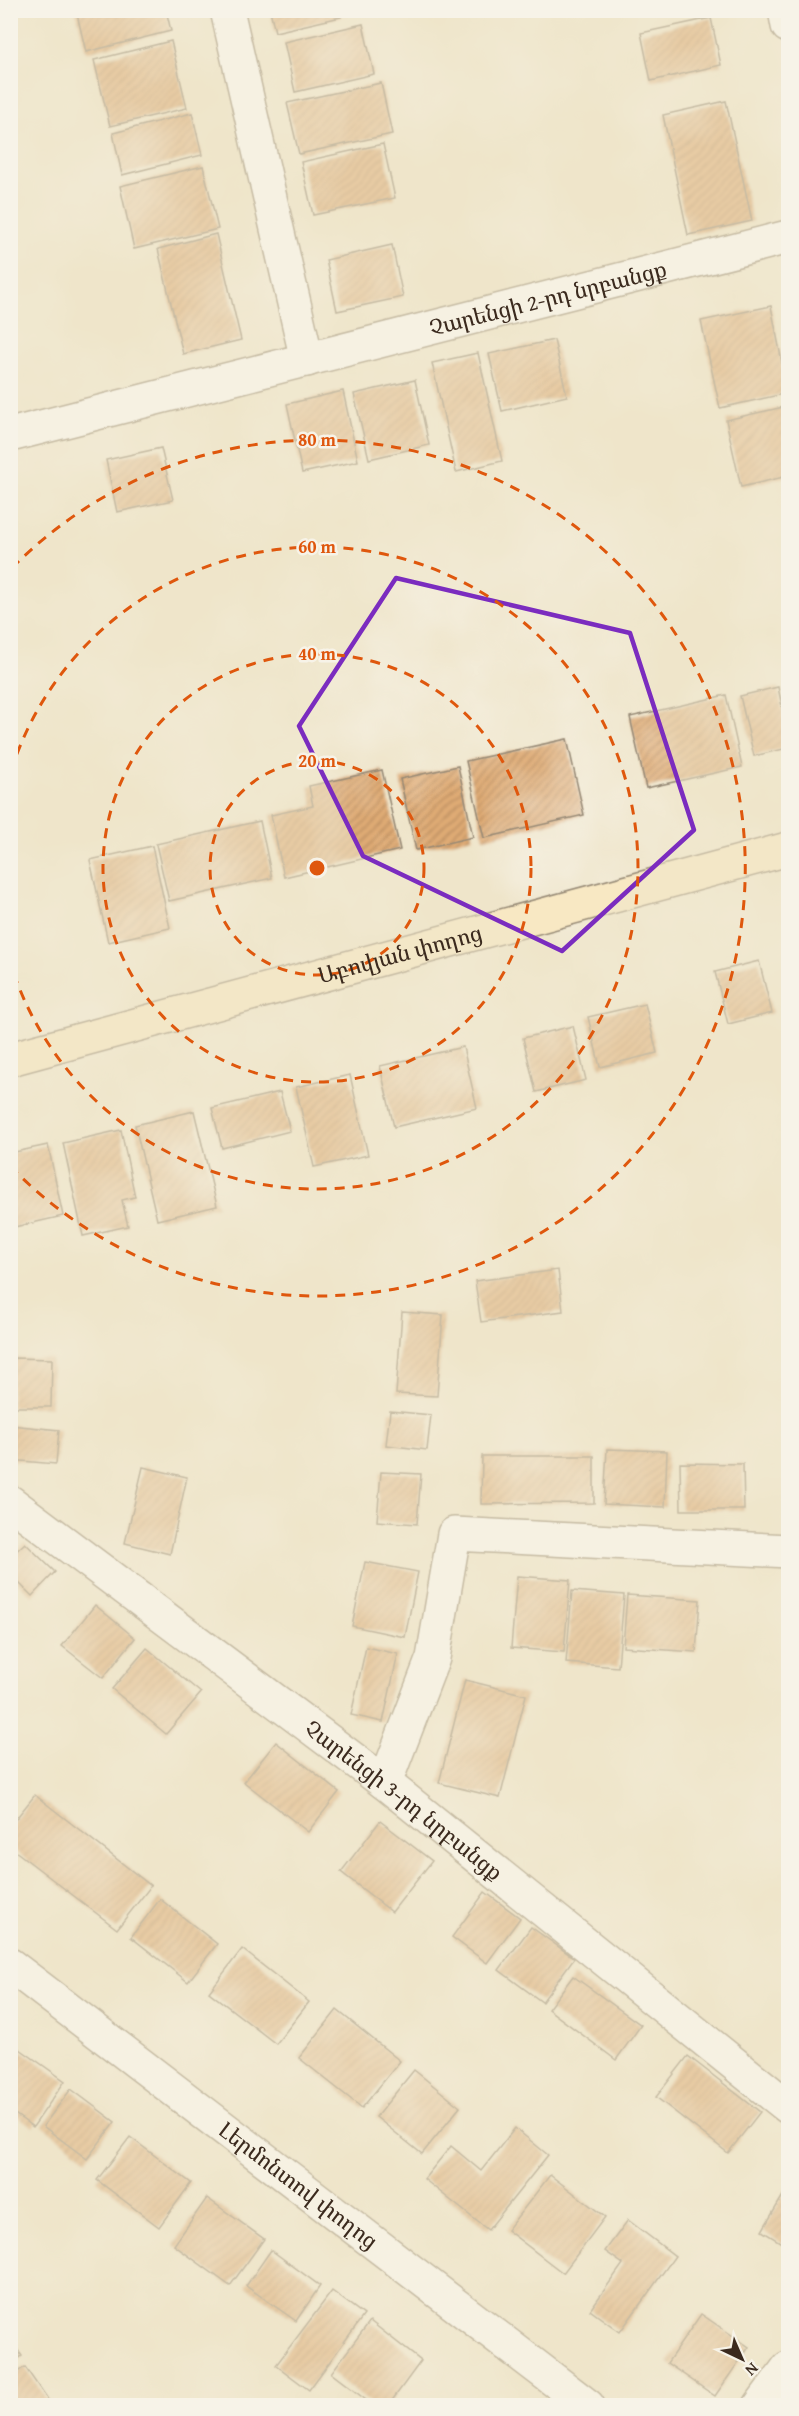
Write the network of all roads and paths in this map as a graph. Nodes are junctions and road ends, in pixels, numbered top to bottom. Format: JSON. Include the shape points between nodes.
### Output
{"nodes":[{"id":1,"x":227,"y":10,"type":"edge"},
{"id":2,"x":784,"y":10,"type":"edge"},
{"id":3,"x":789,"y":26,"type":"edge"},
{"id":4,"x":789,"y":237,"type":"edge"},
{"id":5,"x":308,"y":360,"type":"junction"},
{"id":6,"x":10,"y":435,"type":"edge"},
{"id":7,"x":789,"y":849,"type":"edge"},
{"id":8,"x":10,"y":1059,"type":"edge"},
{"id":9,"x":10,"y":1502,"type":"edge"},
{"id":10,"x":789,"y":1551,"type":"edge"},
{"id":11,"x":385,"y":1783,"type":"junction"},
{"id":12,"x":10,"y":1965,"type":"edge"},
{"id":13,"x":789,"y":2107,"type":"edge"},
{"id":14,"x":789,"y":2368,"type":"edge"},
{"id":15,"x":588,"y":2406,"type":"edge"},
{"id":16,"x":760,"y":2406,"type":"edge"}],
"edges":[{"from":1,"to":5,"type":"street"},
{"from":2,"to":3,"type":"street"},
{"from":4,"to":5,"type":"street","name":"Չարենցի 2-րդ նրբանցք"},
{"from":5,"to":6,"type":"street","name":"Չարենցի 2-րդ նրբանցք"},
{"from":7,"to":8,"type":"main road","name":"Աբովյան փողոց"},
{"from":9,"to":11,"type":"street","name":"Չարենցի 3-րդ նրբանցք"},
{"from":10,"to":11,"type":"street","via":[[454,1534],[434,1658]]},
{"from":11,"to":13,"type":"street","name":"Չարենցի 3-րդ նրբանցք"},
{"from":12,"to":15,"type":"street","name":"Լերմոնտով փողոց"},
{"from":14,"to":16,"type":"street"}]}
